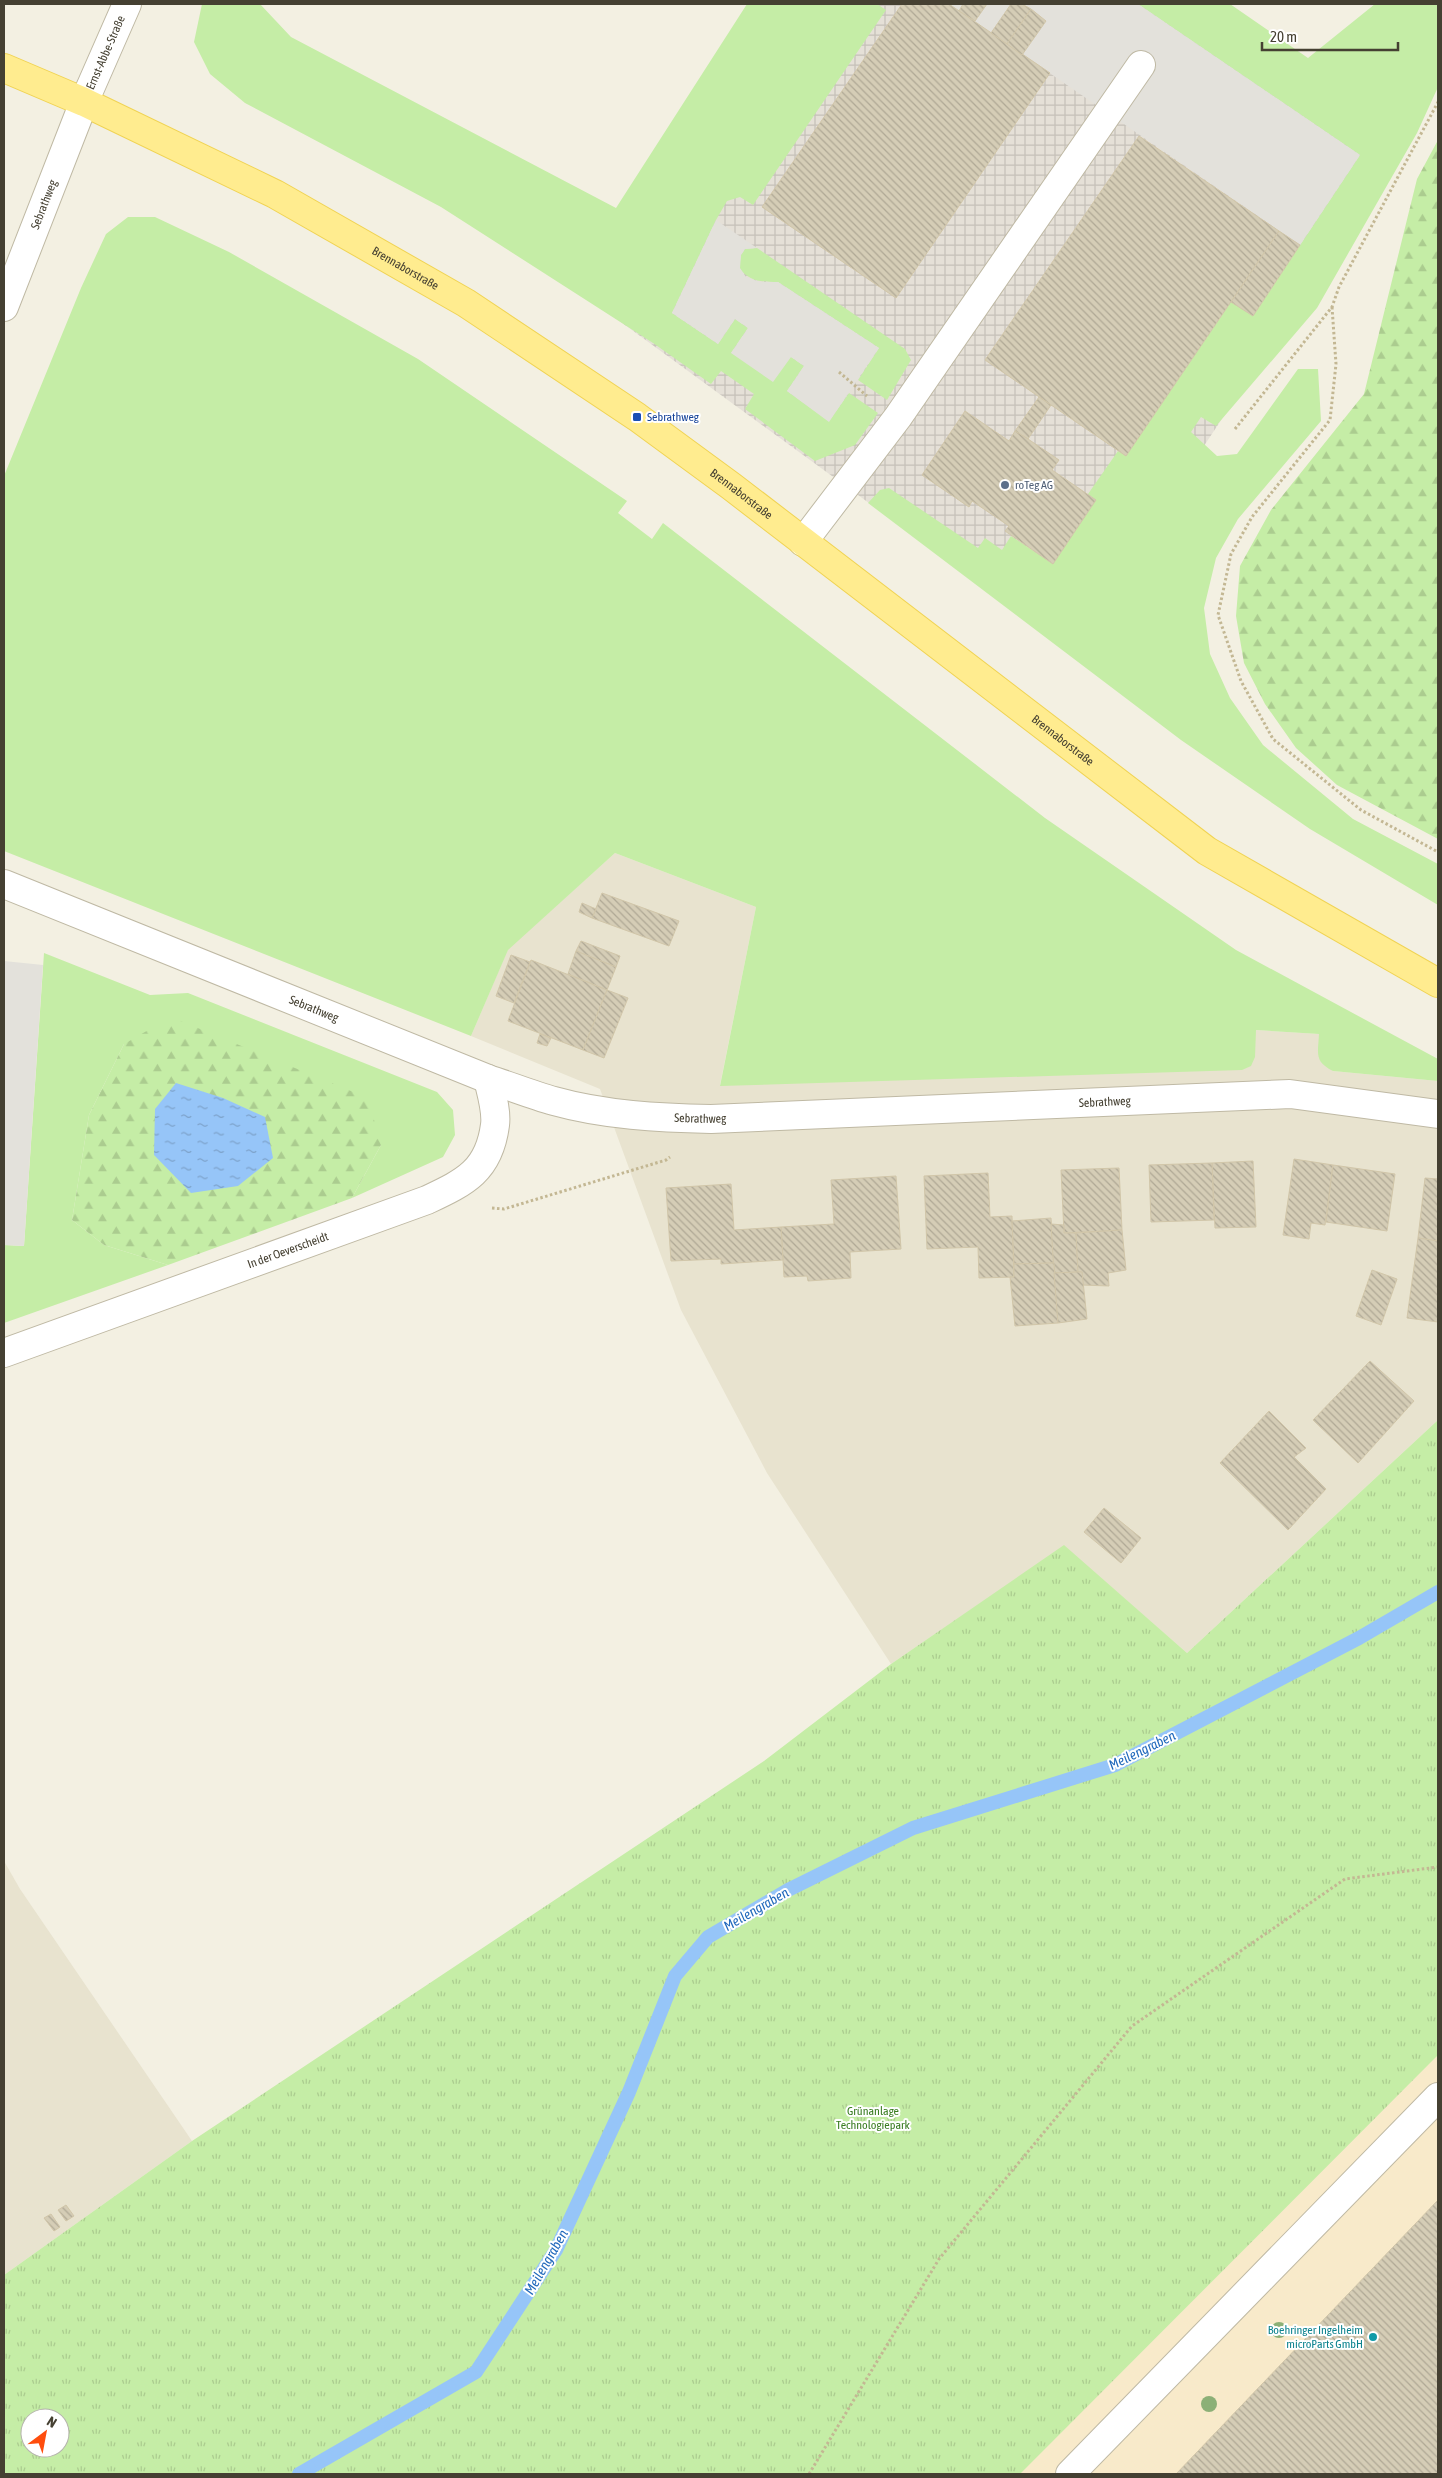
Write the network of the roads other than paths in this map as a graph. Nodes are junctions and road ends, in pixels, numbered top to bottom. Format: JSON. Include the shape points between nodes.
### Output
{"nodes":[{"id":1,"x":127,"y":4,"type":"edge"},
{"id":2,"x":1140,"y":65,"type":"dead end"},
{"id":3,"x":4,"y":68,"type":"edge"},
{"id":4,"x":84,"y":102,"type":"junction"},
{"id":5,"x":4,"y":307,"type":"edge"},
{"id":6,"x":803,"y":542,"type":"junction"},
{"id":7,"x":4,"y":884,"type":"edge"},
{"id":8,"x":1438,"y":983,"type":"edge"},
{"id":9,"x":488,"y":1079,"type":"junction"},
{"id":10,"x":1438,"y":1114,"type":"edge"},
{"id":11,"x":4,"y":1354,"type":"edge"},
{"id":12,"x":1438,"y":2097,"type":"edge"},
{"id":13,"x":1070,"y":2474,"type":"edge"}],
"edges":[{"from":1,"to":4,"type":"street","name":"Ernst-Abbe-Straße"},
{"from":2,"to":6,"type":"street","via":[[898,417]]},
{"from":3,"to":4,"type":"main road","name":"Brennaborstraße"},
{"from":4,"to":5,"type":"street","name":"Sebrathweg"},
{"from":4,"to":6,"type":"main road","name":"Brennaborstraße","via":[[275,194],[466,303],[637,417]]},
{"from":6,"to":8,"type":"main road","name":"Brennaborstraße","via":[[1207,851]]},
{"from":7,"to":9,"type":"street","name":"Sebrathweg"},
{"from":9,"to":10,"type":"street","name":"Sebrathweg","via":[[555,1102],[656,1118],[711,1119],[1290,1094]]},
{"from":9,"to":11,"type":"street","name":"In der Oeverscheidt","via":[[496,1124],[484,1162],[463,1183],[426,1200]]},
{"from":12,"to":13,"type":"street"}]}
